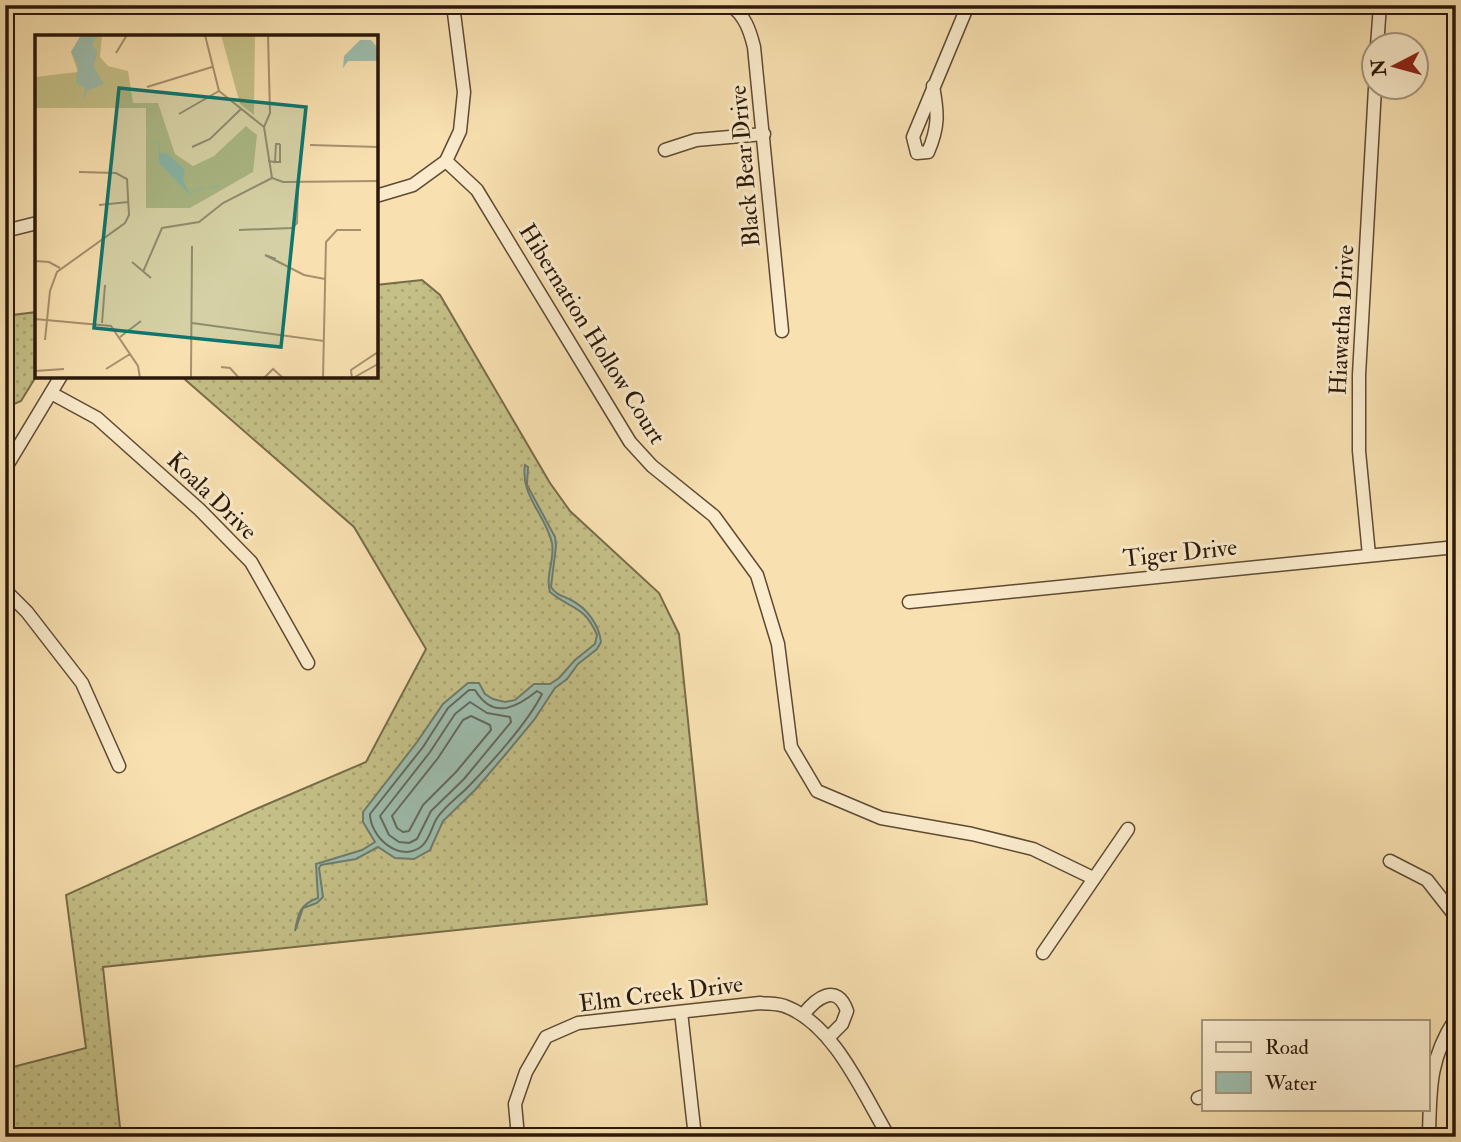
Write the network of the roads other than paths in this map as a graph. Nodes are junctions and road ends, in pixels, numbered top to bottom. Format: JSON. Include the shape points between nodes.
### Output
{"nodes":[{"id":1,"x":453,"y":5,"type":"edge"},
{"id":2,"x":730,"y":5,"type":"edge"},
{"id":3,"x":968,"y":5,"type":"edge"},
{"id":4,"x":1380,"y":5,"type":"edge"},
{"id":5,"x":1378,"y":32,"type":"edge"},
{"id":6,"x":933,"y":86,"type":"dead end"},
{"id":7,"x":1374,"y":102,"type":"edge"},
{"id":8,"x":764,"y":134,"type":"junction"},
{"id":9,"x":665,"y":150,"type":"dead end"},
{"id":10,"x":446,"y":161,"type":"junction"},
{"id":11,"x":378,"y":195,"type":"edge"},
{"id":12,"x":35,"y":224,"type":"edge"},
{"id":13,"x":5,"y":231,"type":"edge"},
{"id":14,"x":782,"y":331,"type":"dead end"},
{"id":15,"x":60,"y":378,"type":"edge"},
{"id":16,"x":51,"y":393,"type":"junction"},
{"id":17,"x":5,"y":469,"type":"edge"},
{"id":18,"x":1456,"y":547,"type":"edge"},
{"id":19,"x":1369,"y":555,"type":"junction"},
{"id":20,"x":5,"y":590,"type":"edge"},
{"id":21,"x":909,"y":603,"type":"dead end"},
{"id":22,"x":308,"y":663,"type":"dead end"},
{"id":23,"x":119,"y":766,"type":"dead end"},
{"id":24,"x":1128,"y":829,"type":"dead end"},
{"id":25,"x":1390,"y":860,"type":"dead end"},
{"id":26,"x":1093,"y":878,"type":"junction"},
{"id":27,"x":1456,"y":917,"type":"edge"},
{"id":28,"x":1044,"y":953,"type":"dead end"},
{"id":29,"x":681,"y":1012,"type":"junction"},
{"id":30,"x":803,"y":1015,"type":"junction"},
{"id":31,"x":1456,"y":1018,"type":"edge"},
{"id":32,"x":828,"y":1038,"type":"junction"},
{"id":33,"x":1430,"y":1092,"type":"edge"},
{"id":34,"x":1429,"y":1110,"type":"edge"},
{"id":35,"x":518,"y":1137,"type":"edge"},
{"id":36,"x":695,"y":1137,"type":"edge"},
{"id":37,"x":889,"y":1137,"type":"edge"},
{"id":38,"x":1429,"y":1137,"type":"edge"}],
"edges":[{"from":1,"to":10,"type":"street","via":[[464,92],[460,131]]},
{"from":2,"to":8,"type":"street","name":"Black Bear Drive","via":[[749,28]]},
{"from":3,"to":6,"type":"street"},
{"from":4,"to":5,"type":"street"},
{"from":7,"to":19,"type":"street","name":"Hiawatha Drive","via":[[1359,375],[1359,452]]},
{"from":8,"to":9,"type":"street","via":[[696,140]]},
{"from":8,"to":14,"type":"street","name":"Black Bear Drive"},
{"from":10,"to":11,"type":"street","via":[[413,185]]},
{"from":10,"to":26,"type":"street","name":"Hibernation Hollow Court","via":[[477,190],[630,442],[714,516],[757,575],[778,644],[791,747],[817,791],[881,818],[1033,849]]},
{"from":12,"to":13,"type":"street"},
{"from":15,"to":16,"type":"street"},
{"from":16,"to":17,"type":"street"},
{"from":16,"to":22,"type":"street","name":"Koala Drive","via":[[97,418],[251,562]]},
{"from":18,"to":19,"type":"street","name":"Tiger Drive"},
{"from":19,"to":21,"type":"street","name":"Tiger Drive"},
{"from":20,"to":23,"type":"street","via":[[82,683]]},
{"from":24,"to":26,"type":"street"},
{"from":25,"to":27,"type":"street","via":[[1427,880]]},
{"from":26,"to":28,"type":"street"},
{"from":29,"to":30,"type":"street","name":"Elm Creek Drive","via":[[760,1003],[785,1005]]},
{"from":29,"to":35,"type":"street","name":"Elm Creek Drive","via":[[578,1023],[546,1037],[515,1104]]},
{"from":29,"to":36,"type":"street"},
{"from":30,"to":32,"type":"street","name":"Elm Creek Drive"},
{"from":30,"to":32,"type":"street","via":[[824,996],[836,995],[844,1001],[848,1011]]},
{"from":31,"to":33,"type":"street","via":[[1442,1039]]},
{"from":32,"to":37,"type":"street","name":"Elm Creek Drive"},
{"from":34,"to":38,"type":"street"}]}
